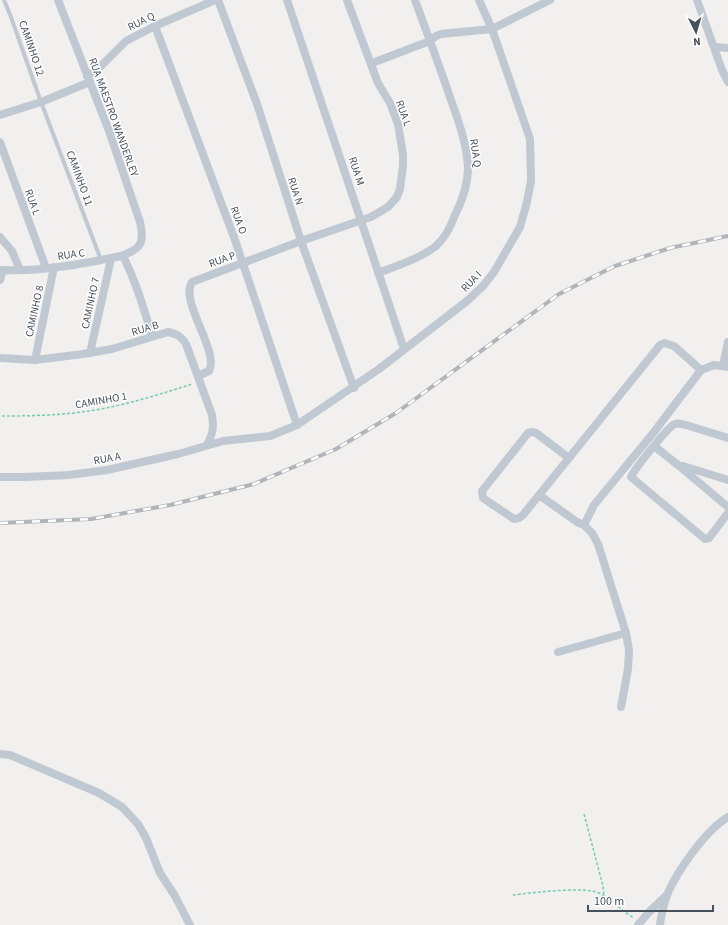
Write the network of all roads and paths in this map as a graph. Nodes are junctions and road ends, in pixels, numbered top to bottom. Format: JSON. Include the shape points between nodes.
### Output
{"nodes":[{"id":1,"x":4,"y":0,"type":"edge"},
{"id":2,"x":58,"y":0,"type":"edge"},
{"id":3,"x":215,"y":0,"type":"edge"},
{"id":4,"x":218,"y":0,"type":"edge"},
{"id":5,"x":287,"y":0,"type":"edge"},
{"id":6,"x":347,"y":0,"type":"edge"},
{"id":7,"x":415,"y":0,"type":"edge"},
{"id":8,"x":479,"y":0,"type":"edge"},
{"id":9,"x":550,"y":0,"type":"edge"},
{"id":10,"x":697,"y":0,"type":"edge"},
{"id":11,"x":155,"y":26,"type":"junction"},
{"id":12,"x":492,"y":28,"type":"junction"},
{"id":13,"x":430,"y":41,"type":"junction"},
{"id":14,"x":715,"y":47,"type":"junction"},
{"id":15,"x":728,"y":48,"type":"edge"},
{"id":16,"x":372,"y":64,"type":"junction"},
{"id":17,"x":89,"y":79,"type":"junction"},
{"id":18,"x":728,"y":82,"type":"edge"},
{"id":19,"x":41,"y":102,"type":"junction"},
{"id":20,"x":0,"y":115,"type":"edge"},
{"id":21,"x":0,"y":142,"type":"edge"},
{"id":22,"x":2,"y":152,"type":"edge"},
{"id":23,"x":361,"y":221,"type":"junction"},
{"id":24,"x":0,"y":237,"type":"edge"},
{"id":25,"x":301,"y":241,"type":"junction"},
{"id":26,"x":141,"y":244,"type":"joint"},
{"id":27,"x":123,"y":256,"type":"junction"},
{"id":28,"x":111,"y":258,"type":"junction"},
{"id":29,"x":101,"y":260,"type":"junction"},
{"id":30,"x":243,"y":263,"type":"junction"},
{"id":31,"x":50,"y":268,"type":"junction"},
{"id":32,"x":2,"y":270,"type":"edge"},
{"id":33,"x":20,"y":270,"type":"junction"},
{"id":34,"x":378,"y":273,"type":"junction"},
{"id":35,"x":0,"y":280,"type":"edge"},
{"id":36,"x":152,"y":336,"type":"junction"},
{"id":37,"x":728,"y":342,"type":"edge"},
{"id":38,"x":404,"y":349,"type":"junction"},
{"id":39,"x":90,"y":353,"type":"junction"},
{"id":40,"x":0,"y":358,"type":"edge"},
{"id":41,"x":35,"y":360,"type":"junction"},
{"id":42,"x":725,"y":366,"type":"edge"},
{"id":43,"x":701,"y":370,"type":"junction"},
{"id":44,"x":199,"y":379,"type":"junction"},
{"id":45,"x":354,"y":388,"type":"junction"},
{"id":46,"x":2,"y":416,"type":"dead end"},
{"id":47,"x":297,"y":425,"type":"junction"},
{"id":48,"x":728,"y":438,"type":"edge"},
{"id":49,"x":211,"y":444,"type":"junction"},
{"id":50,"x":654,"y":446,"type":"junction"},
{"id":51,"x":568,"y":458,"type":"junction"},
{"id":52,"x":678,"y":465,"type":"junction"},
{"id":53,"x":0,"y":477,"type":"edge"},
{"id":54,"x":728,"y":480,"type":"edge"},
{"id":55,"x":539,"y":495,"type":"junction"},
{"id":56,"x":728,"y":507,"type":"edge"},
{"id":57,"x":728,"y":513,"type":"edge"},
{"id":58,"x":584,"y":525,"type":"junction"},
{"id":59,"x":626,"y":633,"type":"junction"},
{"id":60,"x":558,"y":652,"type":"dead end"},
{"id":61,"x":621,"y":707,"type":"dead end"},
{"id":62,"x":0,"y":754,"type":"edge"},
{"id":63,"x":584,"y":814,"type":"dead end"},
{"id":64,"x":728,"y":817,"type":"edge"},
{"id":65,"x":668,"y":894,"type":"junction"},
{"id":66,"x":513,"y":895,"type":"dead end"},
{"id":67,"x":604,"y":896,"type":"junction"},
{"id":68,"x":639,"y":923,"type":"edge"},
{"id":69,"x":190,"y":925,"type":"edge"},
{"id":70,"x":660,"y":925,"type":"edge"}],
"edges":[{"from":1,"to":19,"type":"lane","name":"CAMINHO 12"},
{"from":2,"to":17,"type":"street","name":"RUA MAESTRO WANDERLEY"},
{"from":3,"to":11,"type":"street","name":"RUA Q"},
{"from":4,"to":25,"type":"street","name":"RUA N","via":[[257,104]]},
{"from":5,"to":23,"type":"street","name":"RUA M"},
{"from":6,"to":16,"type":"street","name":"RUA L"},
{"from":7,"to":13,"type":"street","name":"RUA Q"},
{"from":8,"to":12,"type":"street","name":"RUA I"},
{"from":9,"to":12,"type":"street"},
{"from":10,"to":14,"type":"street"},
{"from":11,"to":17,"type":"street","name":"RUA Q","via":[[126,41]]},
{"from":11,"to":30,"type":"street","name":"RUA O"},
{"from":12,"to":13,"type":"street","via":[[447,33]]},
{"from":12,"to":38,"type":"street","name":"RUA I","via":[[530,139],[531,182],[527,202],[513,242],[483,286]]},
{"from":13,"to":16,"type":"street"},
{"from":13,"to":34,"type":"street","name":"RUA Q","via":[[467,154],[466,187],[451,225],[437,245],[430,251]]},
{"from":14,"to":15,"type":"street"},
{"from":14,"to":18,"type":"street"},
{"from":16,"to":23,"type":"street","name":"RUA L","via":[[378,83],[390,103],[398,124],[403,166],[400,189],[393,203]]},
{"from":17,"to":19,"type":"street","name":"RUA Q"},
{"from":17,"to":26,"type":"street","name":"RUA MAESTRO WANDERLEY","via":[[140,222],[143,237]]},
{"from":19,"to":20,"type":"street","name":"RUA Q"},
{"from":19,"to":29,"type":"lane","name":"CAMINHO 11"},
{"from":21,"to":22,"type":"street","name":"RUA L"},
{"from":22,"to":31,"type":"street","name":"RUA L"},
{"from":23,"to":25,"type":"street","name":"RUA P"},
{"from":23,"to":34,"type":"street","name":"RUA M"},
{"from":24,"to":33,"type":"street","via":[[12,251]]},
{"from":25,"to":30,"type":"street","name":"RUA P"},
{"from":25,"to":45,"type":"street","name":"RUA N"},
{"from":26,"to":27,"type":"street","name":"RUA C","via":[[138,249]]},
{"from":27,"to":28,"type":"street","name":"RUA C"},
{"from":27,"to":36,"type":"street","via":[[139,292]]},
{"from":28,"to":29,"type":"street","name":"RUA C"},
{"from":28,"to":39,"type":"street","name":"CAMINHO 7"},
{"from":29,"to":31,"type":"street","name":"RUA C"},
{"from":30,"to":44,"type":"street","name":"RUA P","via":[[194,280],[189,286],[191,302],[211,366]]},
{"from":30,"to":47,"type":"street","name":"RUA O"},
{"from":31,"to":33,"type":"street","name":"RUA C"},
{"from":31,"to":41,"type":"street","name":"CAMINHO 8"},
{"from":32,"to":33,"type":"street","name":"RUA C"},
{"from":32,"to":35,"type":"street"},
{"from":34,"to":38,"type":"street","name":"RUA M"},
{"from":36,"to":39,"type":"street","name":"RUA B"},
{"from":36,"to":44,"type":"street","name":"RUA B","via":[[168,332],[182,337]]},
{"from":37,"to":42,"type":"street"},
{"from":38,"to":45,"type":"street","name":"RUA I"},
{"from":39,"to":41,"type":"street","name":"RUA B"},
{"from":40,"to":41,"type":"street","name":"RUA B"},
{"from":42,"to":43,"type":"street","via":[[714,365]]},
{"from":43,"to":51,"type":"street","via":[[674,346],[664,343],[660,345]]},
{"from":43,"to":58,"type":"street","via":[[594,505]]},
{"from":44,"to":46,"type":"path","name":"CAMINHO 1","via":[[138,401],[87,412]]},
{"from":44,"to":49,"type":"street","name":"RUA B","via":[[214,425]]},
{"from":45,"to":47,"type":"street","name":"RUA I"},
{"from":47,"to":49,"type":"street","name":"RUA I","via":[[270,436]]},
{"from":48,"to":50,"type":"street","via":[[679,423],[674,424]]},
{"from":49,"to":53,"type":"street","name":"RUA A","via":[[107,470],[68,475]]},
{"from":50,"to":52,"type":"street"},
{"from":50,"to":57,"type":"street","via":[[632,474],[632,478],[705,539],[709,538]]},
{"from":51,"to":55,"type":"street"},
{"from":51,"to":55,"type":"street","via":[[536,433],[528,433],[482,494],[483,498],[514,520],[523,515]]},
{"from":52,"to":54,"type":"street"},
{"from":52,"to":56,"type":"street"},
{"from":55,"to":58,"type":"street"},
{"from":58,"to":59,"type":"street","via":[[598,544]]},
{"from":59,"to":60,"type":"street"},
{"from":59,"to":61,"type":"street","via":[[629,660]]},
{"from":62,"to":69,"type":"street","via":[[16,758],[99,793],[122,807],[138,824],[160,873]]},
{"from":63,"to":67,"type":"path"},
{"from":64,"to":65,"type":"street","via":[[698,846]]},
{"from":65,"to":68,"type":"street"},
{"from":65,"to":70,"type":"street"},
{"from":66,"to":67,"type":"path","via":[[586,890]]},
{"from":67,"to":68,"type":"path"}]}
